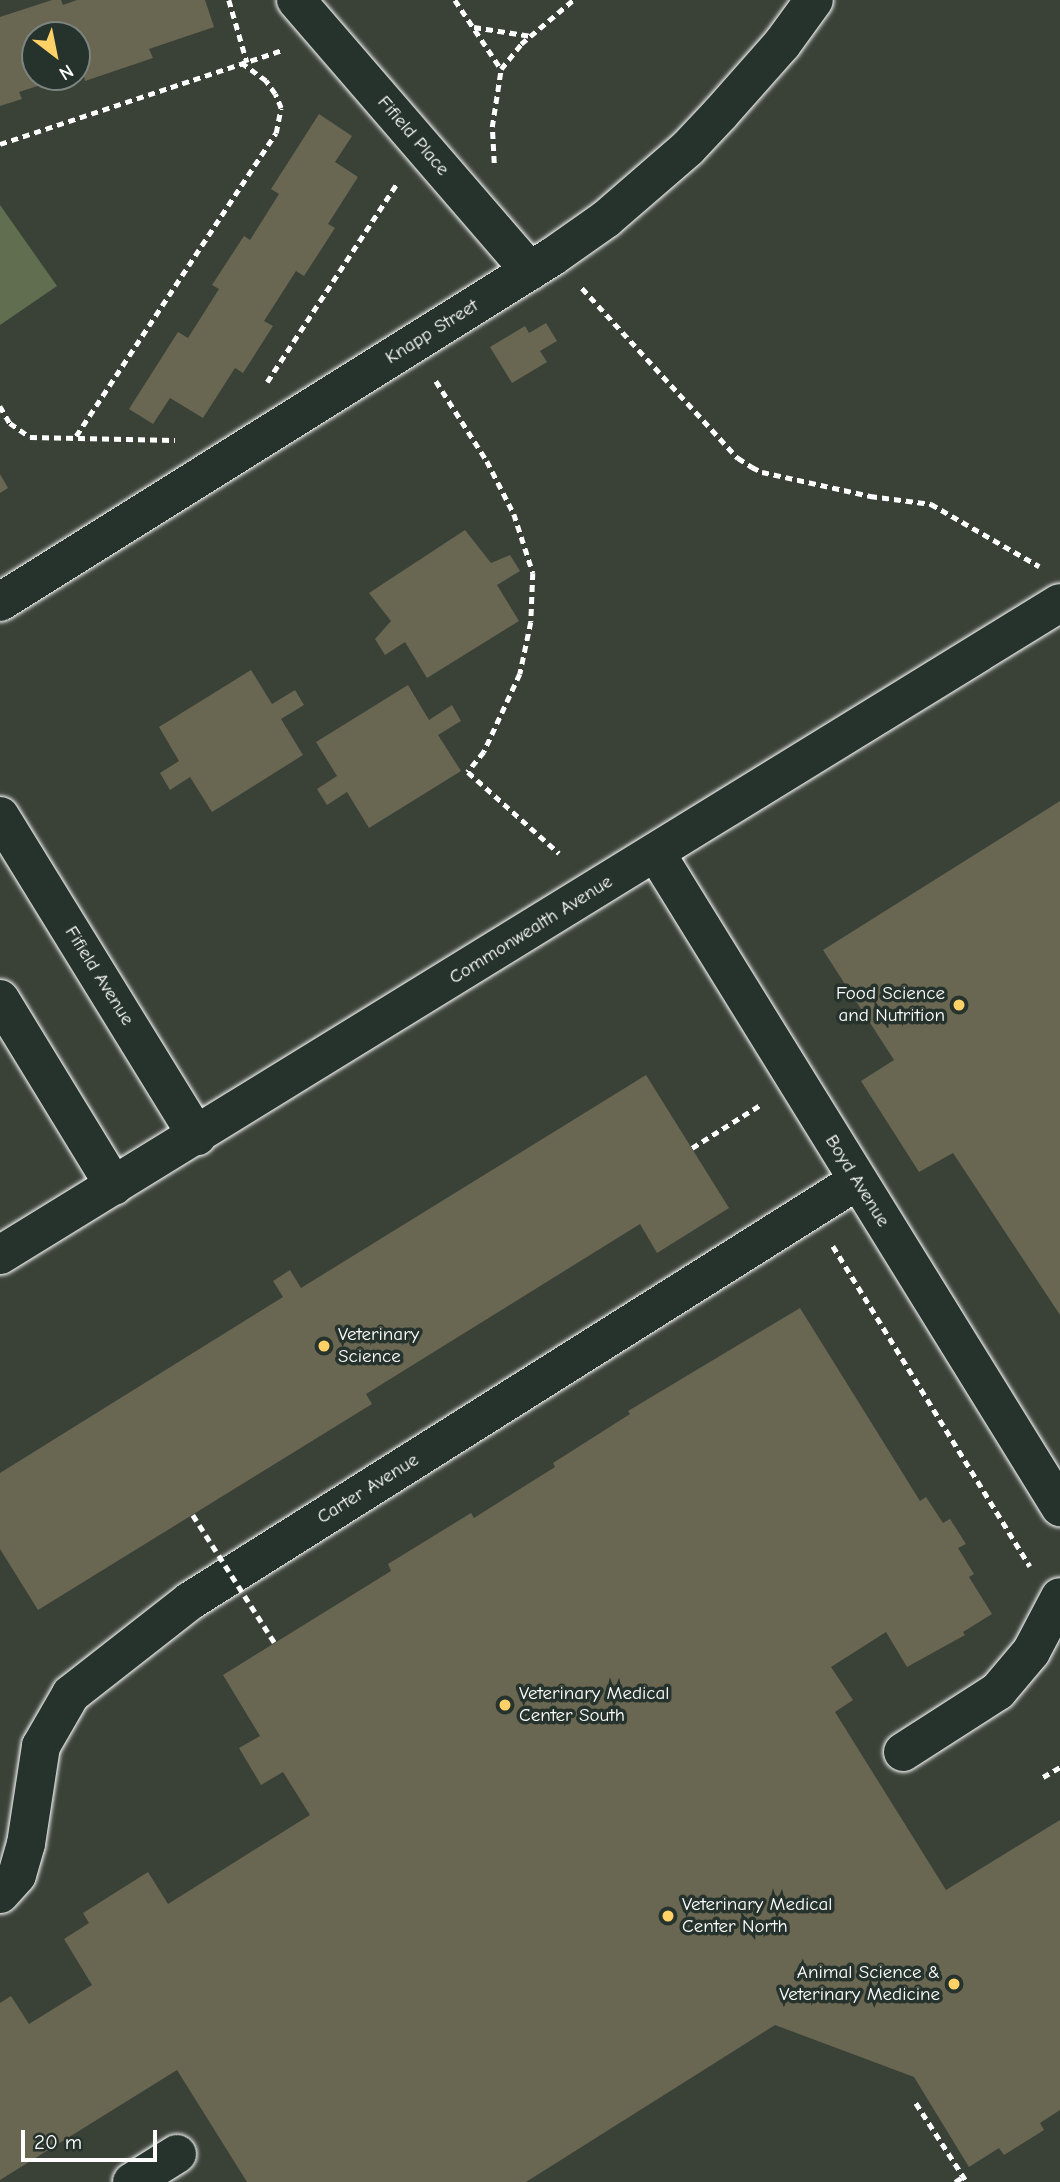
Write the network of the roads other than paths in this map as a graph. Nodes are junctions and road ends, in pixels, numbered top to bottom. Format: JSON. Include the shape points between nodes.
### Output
{"nodes":[{"id":1,"x":296,"y":0,"type":"edge"},
{"id":2,"x":814,"y":0,"type":"edge"},
{"id":3,"x":541,"y":264,"type":"junction"},
{"id":4,"x":0,"y":602,"type":"edge"},
{"id":5,"x":1060,"y":603,"type":"edge"},
{"id":6,"x":0,"y":816,"type":"edge"},
{"id":7,"x":656,"y":853,"type":"junction"},
{"id":8,"x":0,"y":999,"type":"edge"},
{"id":9,"x":197,"y":1136,"type":"junction"},
{"id":10,"x":857,"y":1181,"type":"junction"},
{"id":11,"x":114,"y":1186,"type":"junction"},
{"id":12,"x":0,"y":1255,"type":"edge"},
{"id":13,"x":1060,"y":1507,"type":"edge"},
{"id":14,"x":1047,"y":1585,"type":"edge"},
{"id":15,"x":903,"y":1752,"type":"dead end"},
{"id":16,"x":0,"y":1894,"type":"edge"},
{"id":17,"x":177,"y":2154,"type":"dead end"},
{"id":18,"x":132,"y":2182,"type":"edge"}],
"edges":[{"from":1,"to":3,"type":"street","name":"Fifield Place","via":[[421,146]]},
{"from":2,"to":3,"type":"street","name":"Knapp Street","via":[[750,81],[688,148],[606,219]]},
{"from":3,"to":4,"type":"street","name":"Knapp Street"},
{"from":5,"to":7,"type":"street","name":"Commonwealth Avenue"},
{"from":6,"to":9,"type":"street","name":"Fifield Avenue"},
{"from":7,"to":9,"type":"street","name":"Commonwealth Avenue"},
{"from":7,"to":10,"type":"street","name":"Boyd Avenue"},
{"from":8,"to":11,"type":"street"},
{"from":9,"to":11,"type":"street","name":"Commonwealth Avenue"},
{"from":10,"to":13,"type":"street","name":"Boyd Avenue"},
{"from":10,"to":16,"type":"street","name":"Carter Avenue","via":[[190,1601],[71,1694],[41,1746],[23,1854],[17,1875]]},
{"from":11,"to":12,"type":"street","name":"Commonwealth Avenue"},
{"from":14,"to":15,"type":"street","via":[[1031,1652],[998,1691]]},
{"from":17,"to":18,"type":"street"}]}
